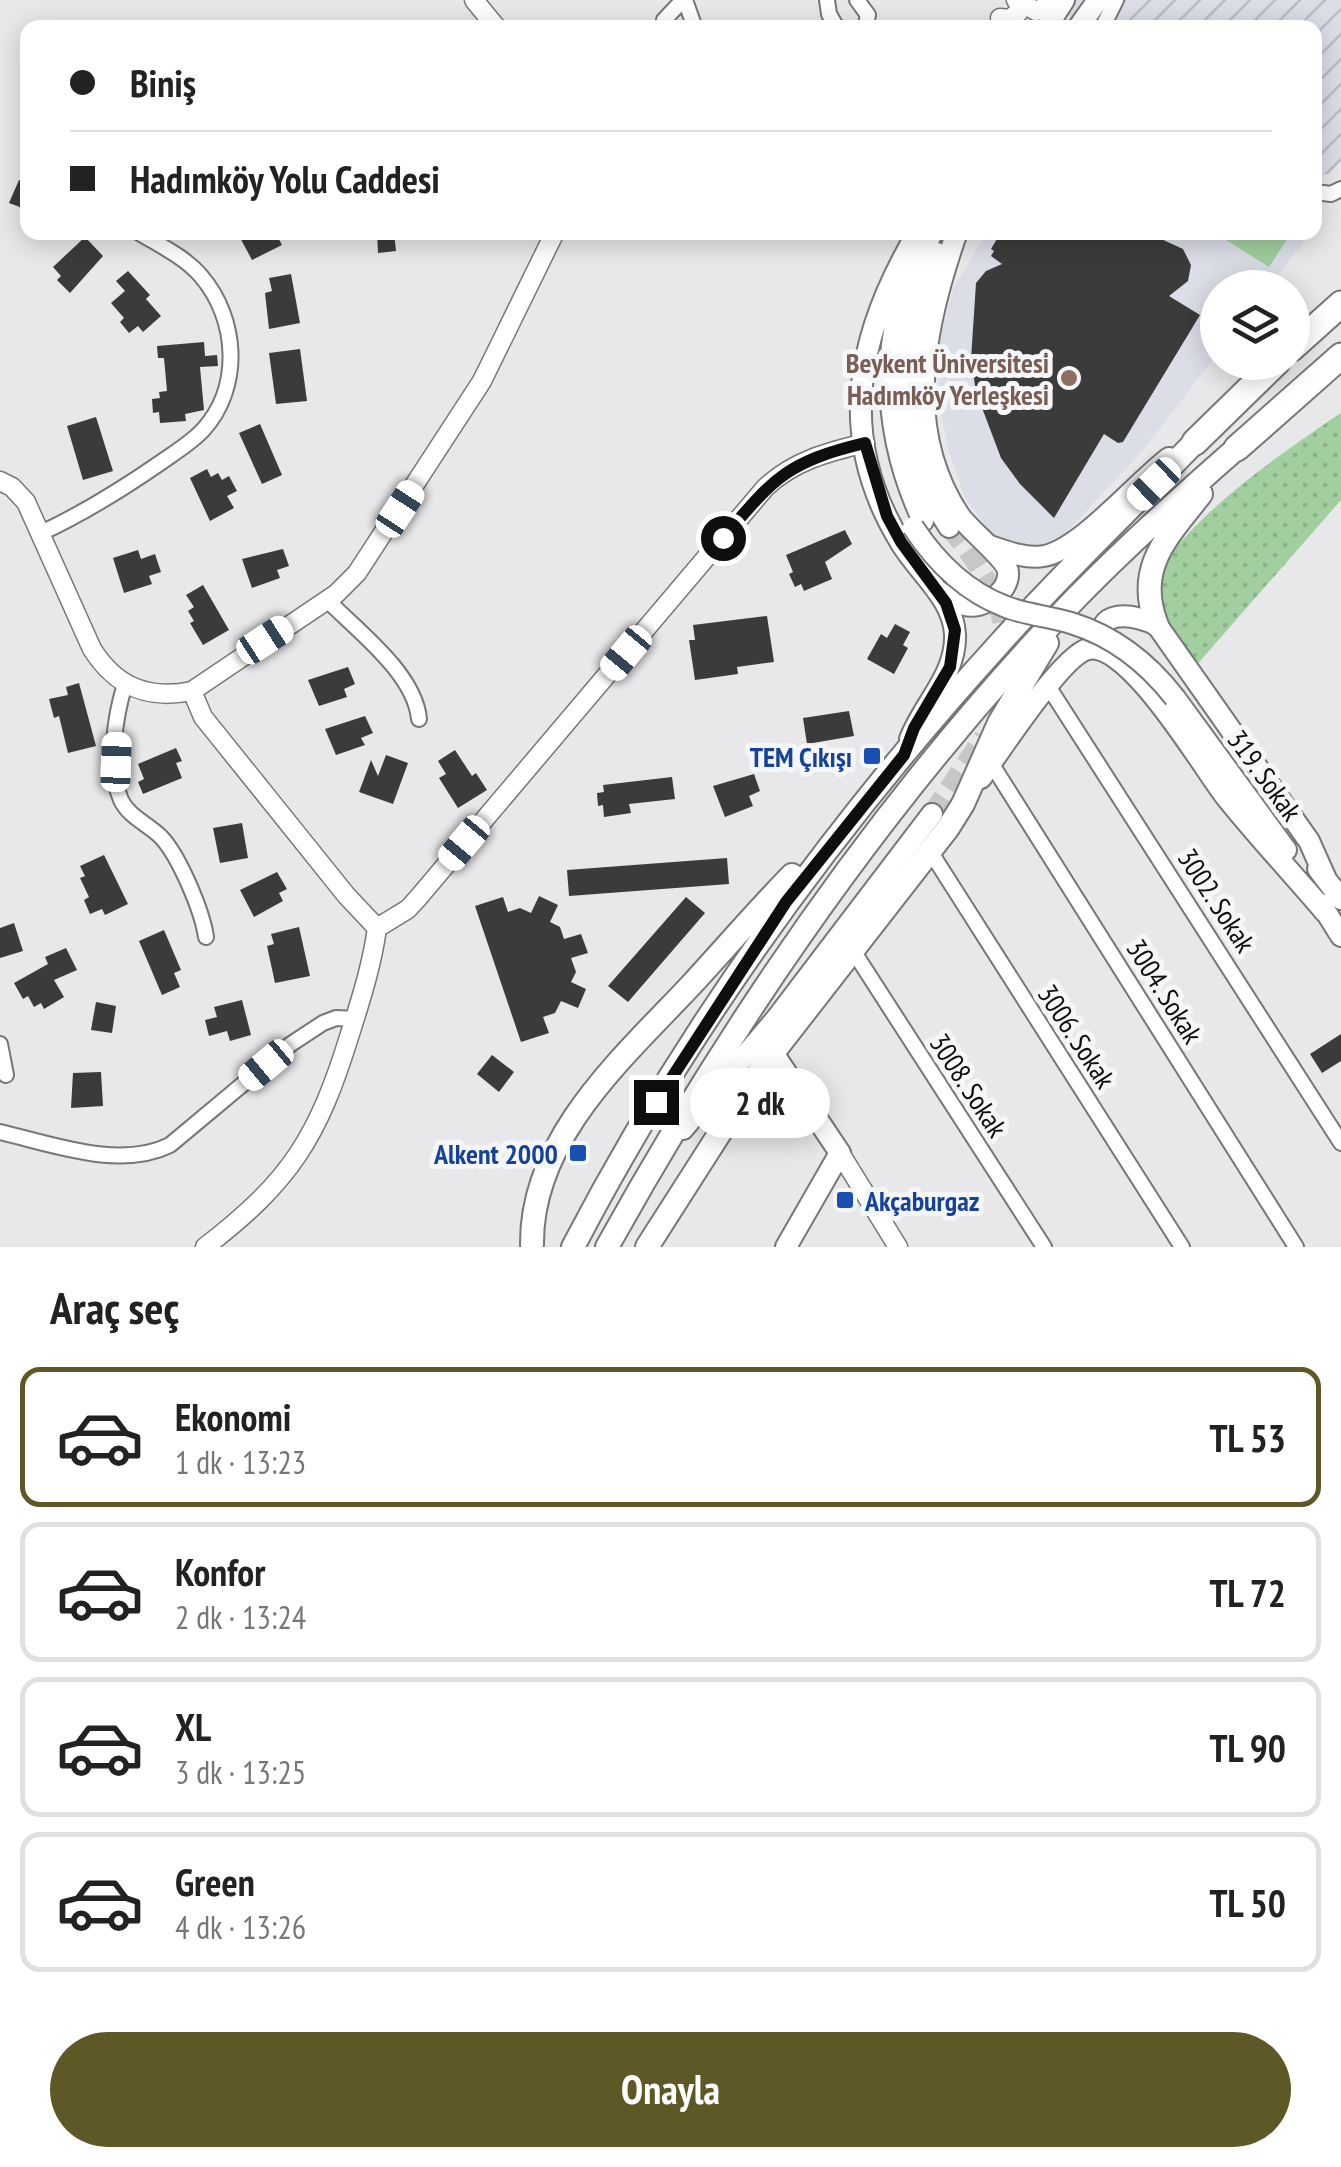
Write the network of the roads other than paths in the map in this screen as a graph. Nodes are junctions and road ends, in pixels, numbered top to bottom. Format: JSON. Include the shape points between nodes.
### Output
{"nodes":[{"id":1,"x":474,"y":0,"type":"edge"},
{"id":2,"x":684,"y":0,"type":"edge"},
{"id":3,"x":1061,"y":0,"type":"edge"},
{"id":4,"x":1018,"y":1,"type":"edge"},
{"id":5,"x":490,"y":20,"type":"edge"},
{"id":6,"x":668,"y":20,"type":"edge"},
{"id":7,"x":150,"y":240,"type":"edge"},
{"id":8,"x":551,"y":240,"type":"edge"},
{"id":9,"x":914,"y":240,"type":"edge"},
{"id":10,"x":929,"y":240,"type":"edge"},
{"id":11,"x":942,"y":240,"type":"edge"},
{"id":12,"x":955,"y":240,"type":"edge"},
{"id":13,"x":891,"y":282,"type":"junction"},
{"id":14,"x":1341,"y":304,"type":"edge"},
{"id":15,"x":1310,"y":332,"type":"edge"},
{"id":16,"x":1341,"y":356,"type":"edge"},
{"id":17,"x":1258,"y":380,"type":"edge"},
{"id":18,"x":1194,"y":442,"type":"junction"},
{"id":19,"x":865,"y":443,"type":"junction"},
{"id":20,"x":1237,"y":448,"type":"junction"},
{"id":21,"x":0,"y":481,"type":"edge"},
{"id":22,"x":918,"y":524,"type":"junction"},
{"id":23,"x":949,"y":528,"type":"tunnel mouth"},
{"id":24,"x":41,"y":533,"type":"junction"},
{"id":25,"x":984,"y":544,"type":"junction"},
{"id":26,"x":936,"y":591,"type":"junction"},
{"id":27,"x":328,"y":600,"type":"junction"},
{"id":28,"x":1157,"y":625,"type":"junction"},
{"id":29,"x":1050,"y":627,"type":"junction"},
{"id":30,"x":1103,"y":650,"type":"junction"},
{"id":31,"x":125,"y":684,"type":"junction"},
{"id":32,"x":1048,"y":686,"type":"junction"},
{"id":33,"x":192,"y":691,"type":"junction"},
{"id":34,"x":1180,"y":695,"type":"junction"},
{"id":35,"x":419,"y":720,"type":"dead end"},
{"id":36,"x":904,"y":755,"type":"junction"},
{"id":37,"x":991,"y":763,"type":"junction"},
{"id":38,"x":963,"y":804,"type":"junction"},
{"id":39,"x":932,"y":814,"type":"tunnel mouth"},
{"id":40,"x":841,"y":835,"type":"junction"},
{"id":41,"x":930,"y":851,"type":"junction"},
{"id":42,"x":1326,"y":879,"type":"junction"},
{"id":43,"x":1334,"y":906,"type":"edge"},
{"id":44,"x":377,"y":928,"type":"junction"},
{"id":45,"x":206,"y":936,"type":"dead end"},
{"id":46,"x":1341,"y":936,"type":"edge"},
{"id":47,"x":852,"y":950,"type":"junction"},
{"id":48,"x":354,"y":1019,"type":"junction"},
{"id":49,"x":0,"y":1044,"type":"edge"},
{"id":50,"x":773,"y":1052,"type":"junction"},
{"id":51,"x":6,"y":1075,"type":"dead end"},
{"id":52,"x":0,"y":1132,"type":"edge"},
{"id":53,"x":1341,"y":1143,"type":"edge"},
{"id":54,"x":660,"y":1151,"type":"junction"},
{"id":55,"x":840,"y":1153,"type":"junction"},
{"id":56,"x":211,"y":1244,"type":"edge"},
{"id":57,"x":532,"y":1244,"type":"dead end"},
{"id":58,"x":573,"y":1247,"type":"edge"},
{"id":59,"x":606,"y":1247,"type":"edge"},
{"id":60,"x":647,"y":1247,"type":"edge"},
{"id":61,"x":786,"y":1247,"type":"edge"},
{"id":62,"x":898,"y":1247,"type":"edge"},
{"id":63,"x":1044,"y":1247,"type":"edge"},
{"id":64,"x":1182,"y":1247,"type":"edge"},
{"id":65,"x":1296,"y":1247,"type":"edge"}],
"edges":[{"from":1,"to":5,"type":"street"},
{"from":2,"to":6,"type":"street"},
{"from":3,"to":4,"type":"street","via":[[1036,11]]},
{"from":7,"to":24,"type":"street","via":[[200,274],[218,300],[228,328],[228,387],[202,432],[92,509]]},
{"from":8,"to":27,"type":"street","via":[[482,381],[356,573]]},
{"from":9,"to":13,"type":"main road"},
{"from":10,"to":22,"type":"main road","via":[[903,298],[890,374],[891,425]]},
{"from":11,"to":23,"type":"main road","via":[[912,322],[905,382],[920,469]]},
{"from":12,"to":25,"type":"main road","via":[[927,332],[923,390],[943,486]]},
{"from":13,"to":19,"type":"main road","via":[[863,374]]},
{"from":13,"to":22,"type":"main road","via":[[878,399],[890,467]]},
{"from":14,"to":15,"type":"highway"},
{"from":16,"to":20,"type":"highway"},
{"from":17,"to":18,"type":"highway"},
{"from":18,"to":25,"type":"main road","via":[[1061,551],[1026,557]]},
{"from":18,"to":36,"type":"highway","via":[[1036,604]]},
{"from":19,"to":26,"type":"main road","via":[[887,516]]},
{"from":19,"to":44,"type":"street","via":[[820,454],[765,488],[418,898]]},
{"from":20,"to":28,"type":"highway","via":[[1156,559],[1148,593]]},
{"from":20,"to":29,"type":"highway"},
{"from":21,"to":24,"type":"street","via":[[26,502]]},
{"from":22,"to":34,"type":"main road","via":[[966,574],[1011,596],[1109,626],[1151,655]]},
{"from":24,"to":31,"type":"street","via":[[92,649]]},
{"from":25,"to":26,"type":"main road","via":[[1005,563],[1002,590],[983,605],[969,606]]},
{"from":26,"to":36,"type":"main road","via":[[951,615],[954,656]]},
{"from":27,"to":33,"type":"street"},
{"from":27,"to":35,"type":"street","via":[[403,678]]},
{"from":28,"to":30,"type":"main road","via":[[1126,614],[1113,617],[1103,629]]},
{"from":28,"to":42,"type":"main road","via":[[1309,840]]},
{"from":29,"to":38,"type":"highway","via":[[1042,655],[999,723]]},
{"from":29,"to":54,"type":"highway","via":[[896,806],[802,932]]},
{"from":30,"to":32,"type":"main road","via":[[1074,657]]},
{"from":30,"to":43,"type":"main road","via":[[1157,698],[1222,793]]},
{"from":31,"to":33,"type":"street","via":[[172,695]]},
{"from":31,"to":45,"type":"street","via":[[116,725],[122,803],[170,848]]},
{"from":32,"to":37,"type":"main road"},
{"from":32,"to":53,"type":"street","name":"3002. Sokak"},
{"from":33,"to":44,"type":"street","via":[[203,717]]},
{"from":34,"to":42,"type":"main road","name":"319. Sokak"},
{"from":34,"to":43,"type":"main road","name":"319. Sokak","via":[[1296,863]]},
{"from":36,"to":40,"type":"highway"},
{"from":37,"to":38,"type":"main road"},
{"from":37,"to":65,"type":"street","name":"3004. Sokak"},
{"from":38,"to":41,"type":"highway"},
{"from":39,"to":54,"type":"main road","via":[[776,1019]]},
{"from":40,"to":57,"type":"highway","via":[[776,891],[594,1090],[542,1184]]},
{"from":40,"to":58,"type":"highway","via":[[786,902],[694,1039]]},
{"from":41,"to":47,"type":"highway"},
{"from":41,"to":64,"type":"street","name":"3006. Sokak"},
{"from":42,"to":43,"type":"main road","name":"319. Sokak"},
{"from":43,"to":46,"type":"main road","name":"319. Sokak"},
{"from":44,"to":48,"type":"street"},
{"from":47,"to":50,"type":"highway"},
{"from":47,"to":63,"type":"street","name":"3008. Sokak"},
{"from":48,"to":52,"type":"street","via":[[322,1023],[156,1152],[114,1155]]},
{"from":48,"to":56,"type":"street","via":[[310,1140]]},
{"from":49,"to":51,"type":"street"},
{"from":50,"to":55,"type":"main road"},
{"from":50,"to":60,"type":"highway"},
{"from":54,"to":59,"type":"highway"},
{"from":55,"to":61,"type":"main road"},
{"from":55,"to":62,"type":"street"}]}
